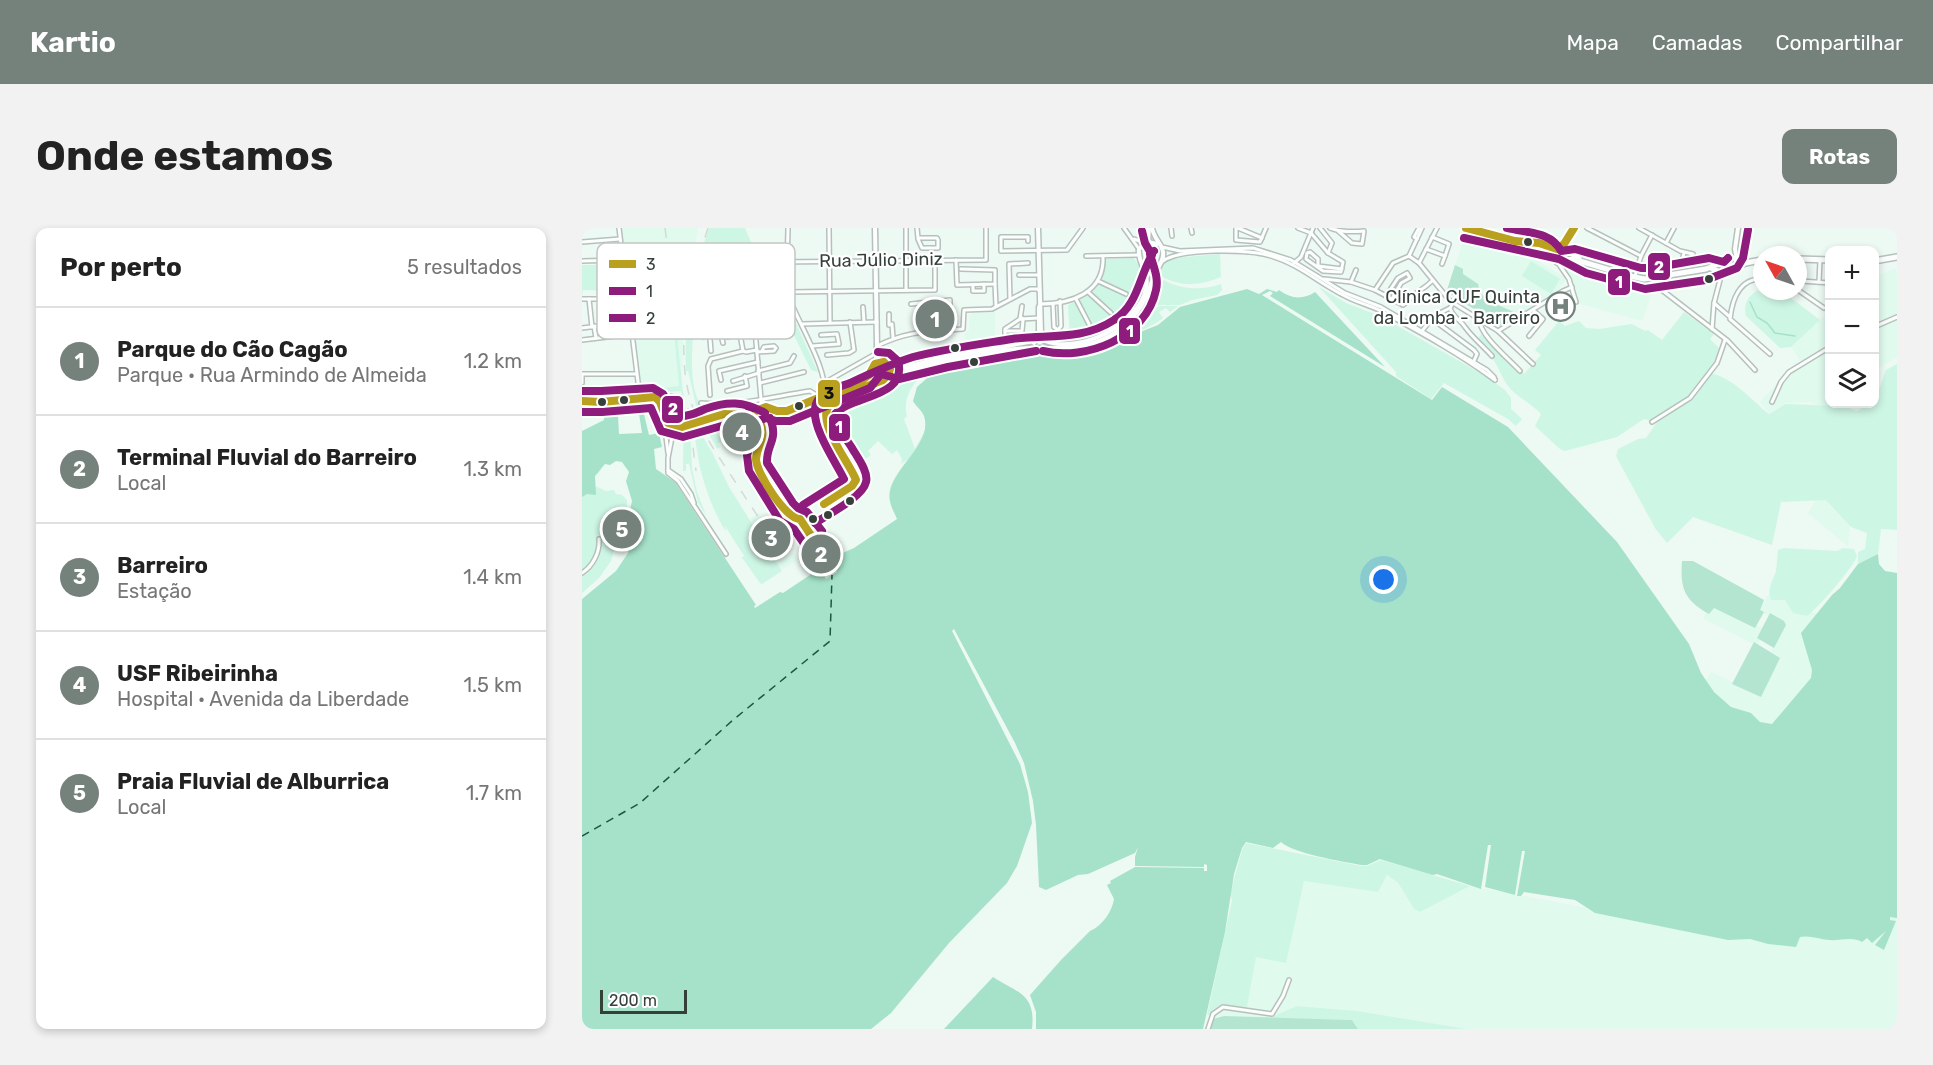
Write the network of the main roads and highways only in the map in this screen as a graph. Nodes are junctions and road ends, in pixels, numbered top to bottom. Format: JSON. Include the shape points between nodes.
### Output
{"nodes":[{"id":1,"x":875,"y":228,"type":"edge"},
{"id":2,"x":1038,"y":228,"type":"edge"},
{"id":3,"x":1151,"y":228,"type":"edge"},
{"id":4,"x":1466,"y":228,"type":"edge"},
{"id":5,"x":1738,"y":228,"type":"edge"},
{"id":6,"x":1484,"y":230,"type":"edge"},
{"id":7,"x":1147,"y":243,"type":"junction"},
{"id":8,"x":1534,"y":243,"type":"junction"},
{"id":9,"x":1160,"y":246,"type":"junction"},
{"id":10,"x":1562,"y":250,"type":"junction"},
{"id":11,"x":1897,"y":257,"type":"edge"},
{"id":12,"x":1554,"y":258,"type":"junction"},
{"id":13,"x":1807,"y":259,"type":"edge"},
{"id":14,"x":1565,"y":260,"type":"junction"},
{"id":15,"x":1825,"y":260,"type":"edge"},
{"id":16,"x":1879,"y":260,"type":"edge"},
{"id":17,"x":1736,"y":262,"type":"junction"},
{"id":18,"x":1753,"y":262,"type":"edge"},
{"id":19,"x":1160,"y":263,"type":"junction"},
{"id":20,"x":1588,"y":263,"type":"junction"},
{"id":21,"x":1144,"y":265,"type":"junction"},
{"id":22,"x":1719,"y":270,"type":"junction"},
{"id":23,"x":1040,"y":304,"type":"junction"},
{"id":24,"x":1045,"y":340,"type":"junction"},
{"id":25,"x":1035,"y":341,"type":"junction"},
{"id":26,"x":1040,"y":349,"type":"junction"},
{"id":27,"x":877,"y":354,"type":"junction"},
{"id":28,"x":886,"y":364,"type":"junction"},
{"id":29,"x":874,"y":366,"type":"junction"},
{"id":30,"x":884,"y":380,"type":"junction"},
{"id":31,"x":582,"y":401,"type":"edge"},
{"id":32,"x":760,"y":410,"type":"junction"},
{"id":33,"x":744,"y":415,"type":"junction"},
{"id":34,"x":760,"y":422,"type":"junction"}],
"edges":[{"from":1,"to":27,"type":"main road"},
{"from":2,"to":23,"type":"main road"},
{"from":3,"to":7,"type":"main road"},
{"from":3,"to":9,"type":"main road"},
{"from":4,"to":6,"type":"main road"},
{"from":5,"to":17,"type":"main road"},
{"from":6,"to":8,"type":"main road"},
{"from":7,"to":9,"type":"main road"},
{"from":7,"to":21,"type":"main road","via":[[1138,255]]},
{"from":8,"to":10,"type":"main road"},
{"from":8,"to":12,"type":"main road"},
{"from":9,"to":19,"type":"main road","via":[[1164,254]]},
{"from":10,"to":12,"type":"main road"},
{"from":10,"to":14,"type":"main road"},
{"from":10,"to":20,"type":"main road"},
{"from":11,"to":16,"type":"main road"},
{"from":12,"to":14,"type":"main road","via":[[1559,263]]},
{"from":13,"to":15,"type":"main road"},
{"from":14,"to":20,"type":"main road"},
{"from":17,"to":18,"type":"main road"},
{"from":17,"to":22,"type":"main road"},
{"from":17,"to":22,"type":"main road","via":[[1727,273]]},
{"from":19,"to":21,"type":"main road"},
{"from":19,"to":26,"type":"main road","via":[[1145,301],[1122,328],[1082,346]]},
{"from":20,"to":22,"type":"main road","via":[[1635,278]]},
{"from":21,"to":24,"type":"main road","via":[[1146,289],[1125,321],[1094,339],[1076,343]]},
{"from":23,"to":24,"type":"main road"},
{"from":23,"to":25,"type":"main road"},
{"from":24,"to":25,"type":"main road"},
{"from":24,"to":26,"type":"main road"},
{"from":25,"to":26,"type":"main road"},
{"from":25,"to":28,"type":"main road","via":[[898,369]]},
{"from":26,"to":30,"type":"main road","via":[[1016,349],[940,362]]},
{"from":27,"to":28,"type":"main road"},
{"from":27,"to":29,"type":"main road"},
{"from":28,"to":29,"type":"main road"},
{"from":28,"to":30,"type":"main road","via":[[890,372]]},
{"from":29,"to":32,"type":"main road","via":[[865,379],[783,412],[765,407]]},
{"from":30,"to":34,"type":"main road","via":[[778,423]]},
{"from":31,"to":33,"type":"main road","bridge":true,"via":[[656,399],[668,423],[681,427],[719,415]]},
{"from":32,"to":33,"type":"main road"},
{"from":32,"to":34,"type":"main road"},
{"from":33,"to":34,"type":"main road"}]}
